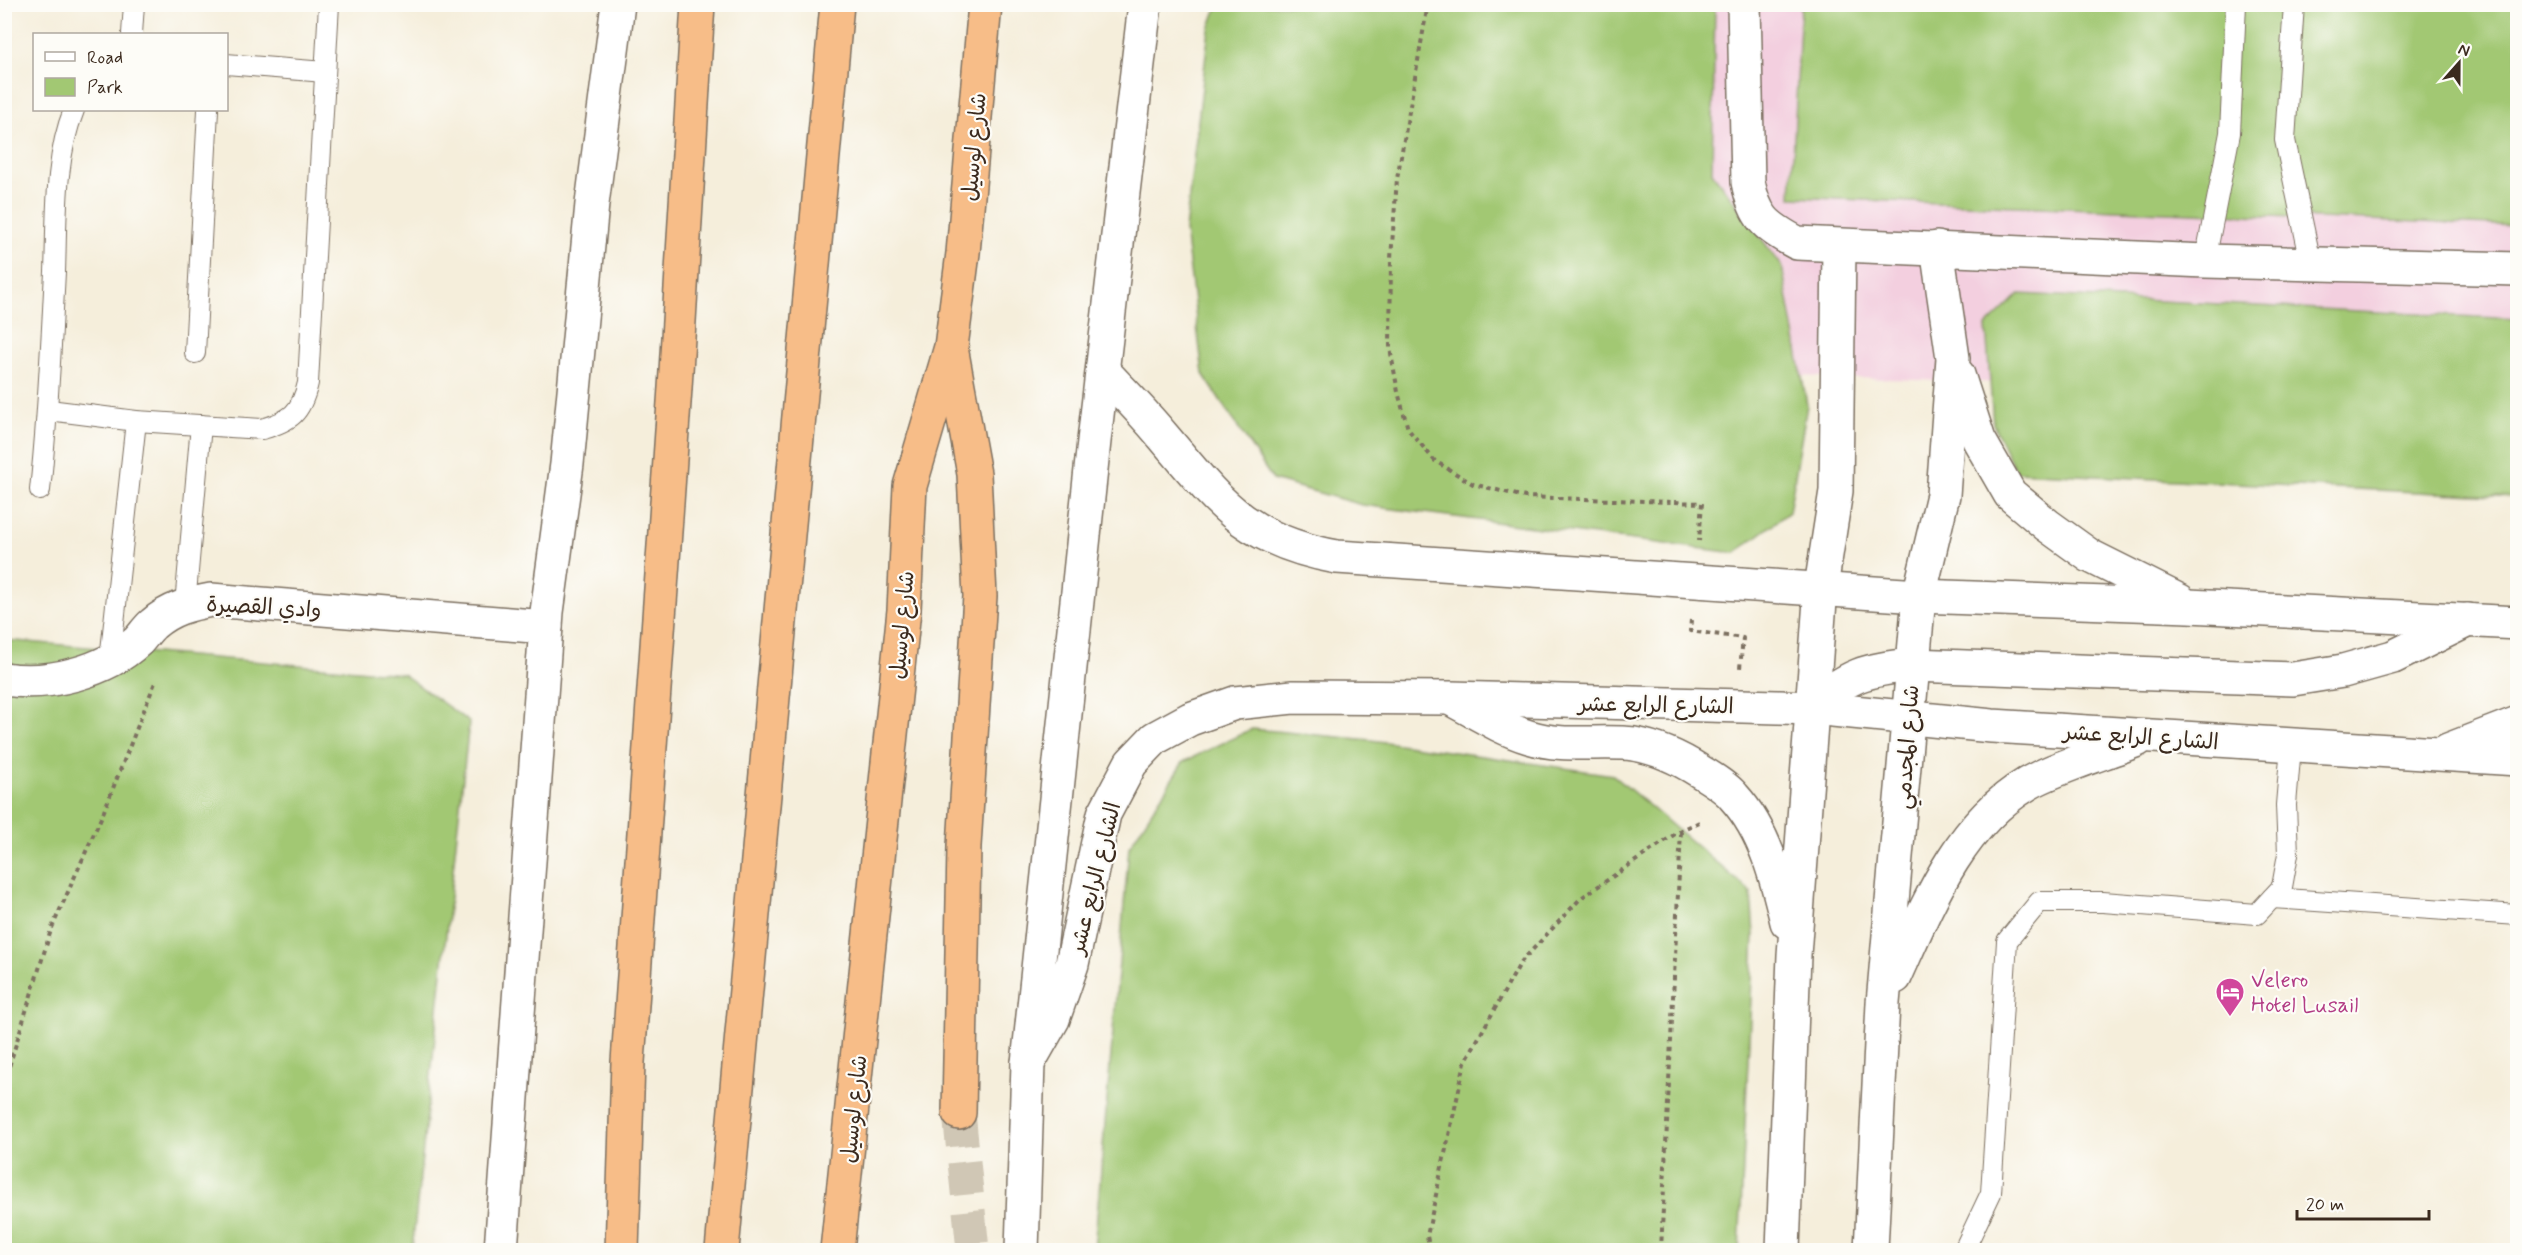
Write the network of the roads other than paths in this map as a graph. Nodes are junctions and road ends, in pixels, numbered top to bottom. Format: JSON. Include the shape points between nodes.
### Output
{"nodes":[{"id":1,"x":134,"y":4,"type":"edge"},
{"id":2,"x":329,"y":4,"type":"edge"},
{"id":3,"x":618,"y":4,"type":"edge"},
{"id":4,"x":698,"y":4,"type":"edge"},
{"id":5,"x":837,"y":4,"type":"edge"},
{"id":6,"x":985,"y":4,"type":"edge"},
{"id":7,"x":1145,"y":4,"type":"edge"},
{"id":8,"x":1744,"y":4,"type":"edge"},
{"id":9,"x":2236,"y":4,"type":"edge"},
{"id":10,"x":2294,"y":4,"type":"edge"},
{"id":11,"x":132,"y":33,"type":"edge"},
{"id":12,"x":228,"y":64,"type":"edge"},
{"id":13,"x":325,"y":72,"type":"junction"},
{"id":14,"x":74,"y":111,"type":"edge"},
{"id":15,"x":208,"y":111,"type":"edge"},
{"id":16,"x":1839,"y":246,"type":"junction"},
{"id":17,"x":1937,"y":248,"type":"junction"},
{"id":18,"x":2205,"y":261,"type":"junction"},
{"id":19,"x":2311,"y":263,"type":"junction"},
{"id":20,"x":2517,"y":269,"type":"edge"},
{"id":21,"x":951,"y":348,"type":"junction"},
{"id":22,"x":195,"y":352,"type":"dead end"},
{"id":23,"x":1953,"y":357,"type":"junction"},
{"id":24,"x":1103,"y":370,"type":"junction"},
{"id":25,"x":49,"y":410,"type":"junction"},
{"id":26,"x":136,"y":421,"type":"junction"},
{"id":27,"x":201,"y":425,"type":"junction"},
{"id":28,"x":40,"y":490,"type":"dead end"},
{"id":29,"x":1821,"y":587,"type":"junction"},
{"id":30,"x":1919,"y":596,"type":"junction"},
{"id":31,"x":185,"y":605,"type":"junction"},
{"id":32,"x":2189,"y":606,"type":"junction"},
{"id":33,"x":2469,"y":619,"type":"junction"},
{"id":34,"x":2517,"y":623,"type":"edge"},
{"id":35,"x":546,"y":627,"type":"junction"},
{"id":36,"x":110,"y":660,"type":"junction"},
{"id":37,"x":1912,"y":665,"type":"junction"},
{"id":38,"x":4,"y":679,"type":"edge"},
{"id":39,"x":1451,"y":698,"type":"junction"},
{"id":40,"x":1813,"y":708,"type":"junction"},
{"id":41,"x":1909,"y":719,"type":"junction"},
{"id":42,"x":2517,"y":723,"type":"edge"},
{"id":43,"x":2145,"y":737,"type":"junction"},
{"id":44,"x":2291,"y":746,"type":"junction"},
{"id":45,"x":2438,"y":754,"type":"junction"},
{"id":46,"x":2517,"y":759,"type":"edge"},
{"id":47,"x":2272,"y":898,"type":"junction"},
{"id":48,"x":2517,"y":915,"type":"edge"},
{"id":49,"x":1794,"y":955,"type":"junction"},
{"id":50,"x":1883,"y":1003,"type":"junction"},
{"id":51,"x":1028,"y":1062,"type":"junction"},
{"id":52,"x":959,"y":1113,"type":"tunnel mouth"},
{"id":53,"x":1971,"y":1246,"type":"edge"},
{"id":54,"x":501,"y":1251,"type":"edge"},
{"id":55,"x":622,"y":1251,"type":"edge"},
{"id":56,"x":722,"y":1251,"type":"edge"},
{"id":57,"x":837,"y":1251,"type":"edge"},
{"id":58,"x":1023,"y":1251,"type":"edge"},
{"id":59,"x":1783,"y":1251,"type":"edge"},
{"id":60,"x":1871,"y":1251,"type":"edge"}],
"edges":[{"from":1,"to":11,"type":"lane"},
{"from":2,"to":13,"type":"lane"},
{"from":3,"to":35,"type":"street"},
{"from":4,"to":55,"type":"highway","via":[[628,1062]]},
{"from":5,"to":56,"type":"highway"},
{"from":6,"to":21,"type":"highway","name":"شارع لوسيل"},
{"from":7,"to":24,"type":"street"},
{"from":8,"to":16,"type":"street","via":[[1748,182],[1753,208],[1774,231],[1797,243]]},
{"from":9,"to":18,"type":"lane","via":[[2230,133]]},
{"from":10,"to":19,"type":"lane","via":[[2285,140]]},
{"from":12,"to":13,"type":"lane"},
{"from":13,"to":27,"type":"lane","via":[[304,400],[282,424],[262,429]]},
{"from":14,"to":25,"type":"lane","via":[[59,183]]},
{"from":15,"to":22,"type":"lane"},
{"from":16,"to":17,"type":"street"},
{"from":16,"to":29,"type":"street","via":[[1836,491]]},
{"from":17,"to":18,"type":"street"},
{"from":17,"to":23,"type":"street","name":"شارع المجدمي"},
{"from":18,"to":19,"type":"street"},
{"from":19,"to":20,"type":"street"},
{"from":21,"to":52,"type":"highway","via":[[974,474],[980,596],[964,846]]},
{"from":21,"to":57,"type":"highway","name":"شارع لوسيل","via":[[910,486],[904,610]]},
{"from":23,"to":30,"type":"street","name":"شارع المجدمي","via":[[1943,495]]},
{"from":23,"to":32,"type":"street","via":[[1979,440],[2010,494],[2090,556]]},
{"from":24,"to":29,"type":"street","via":[[1202,484],[1245,524],[1303,551],[1337,557]]},
{"from":24,"to":51,"type":"street"},
{"from":25,"to":26,"type":"lane"},
{"from":25,"to":28,"type":"lane"},
{"from":26,"to":27,"type":"lane"},
{"from":26,"to":36,"type":"lane"},
{"from":27,"to":31,"type":"lane"},
{"from":29,"to":30,"type":"street"},
{"from":29,"to":40,"type":"street"},
{"from":30,"to":32,"type":"street"},
{"from":30,"to":37,"type":"street","name":"شارع المجدمي"},
{"from":31,"to":35,"type":"street","name":"وادي القصيرة","via":[[211,600]]},
{"from":31,"to":36,"type":"street","name":"وادي القصيرة","via":[[151,625],[138,641]]},
{"from":32,"to":33,"type":"street"},
{"from":33,"to":34,"type":"street"},
{"from":33,"to":37,"type":"street","via":[[2393,657],[2293,679]]},
{"from":35,"to":54,"type":"street"},
{"from":36,"to":38,"type":"street","name":"وادي القصيرة","via":[[47,680]]},
{"from":37,"to":40,"type":"street","via":[[1851,676]]},
{"from":37,"to":41,"type":"street","name":"شارع المجدمي"},
{"from":39,"to":40,"type":"street","name":"الشارع الرابع عشر"},
{"from":39,"to":49,"type":"street","via":[[1500,726],[1530,737],[1560,744],[1634,744],[1659,750],[1689,764],[1734,796],[1774,870]]},
{"from":39,"to":51,"type":"street","name":"الشارع الرابع عشر","via":[[1293,697],[1235,703],[1190,719],[1155,738],[1131,763],[1104,814],[1072,964],[1053,1019]]},
{"from":40,"to":41,"type":"street","name":"الشارع الرابع عشر"},
{"from":40,"to":49,"type":"street"},
{"from":41,"to":43,"type":"street","name":"الشارع الرابع عشر"},
{"from":41,"to":50,"type":"street","name":"شارع المجدمي"},
{"from":42,"to":45,"type":"street"},
{"from":43,"to":44,"type":"street","name":"الشارع الرابع عشر"},
{"from":43,"to":50,"type":"street","via":[[2028,784],[1984,819],[1962,844],[1931,895]]},
{"from":44,"to":45,"type":"street","name":"الشارع الرابع عشر"},
{"from":44,"to":47,"type":"lane","via":[[2286,805],[2288,854],[2282,887]]},
{"from":45,"to":46,"type":"street","name":"الشارع الرابع عشر"},
{"from":47,"to":48,"type":"lane"},
{"from":47,"to":53,"type":"lane","via":[[2257,914],[2103,902],[2038,902],[2007,941],[1991,1193]]},
{"from":49,"to":59,"type":"street"},
{"from":50,"to":60,"type":"street","name":"شارع المجدمي"},
{"from":51,"to":58,"type":"street"}]}
